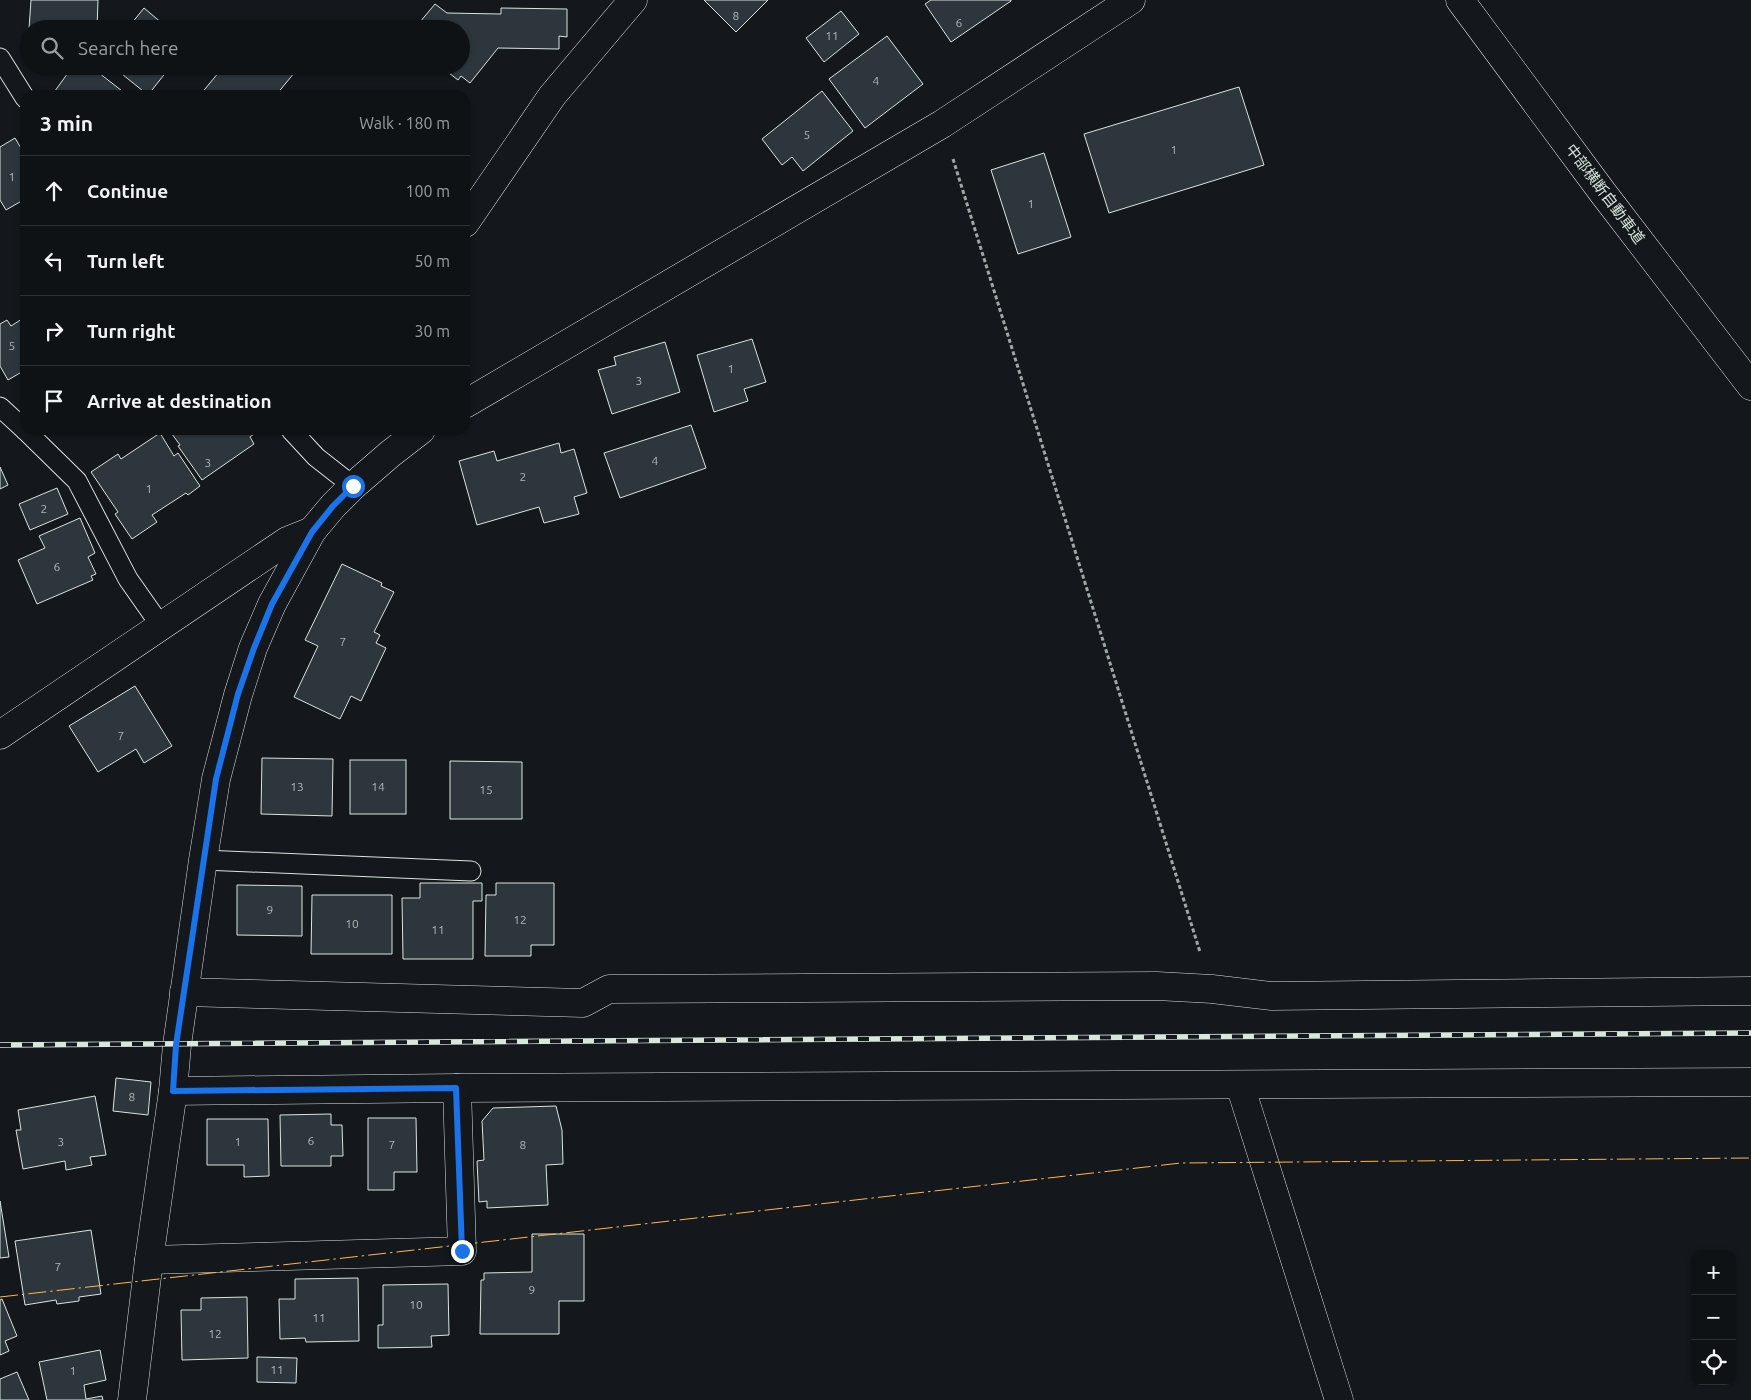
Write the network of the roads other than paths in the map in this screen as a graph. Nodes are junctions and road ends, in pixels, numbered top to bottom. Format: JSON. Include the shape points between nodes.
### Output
{"nodes":[{"id":1,"x":633,"y":0,"type":"edge"},
{"id":2,"x":1131,"y":0,"type":"edge"},
{"id":3,"x":1460,"y":0,"type":"edge"},
{"id":4,"x":0,"y":58,"type":"edge"},
{"id":5,"x":20,"y":90,"type":"edge"},
{"id":6,"x":470,"y":216,"type":"edge"},
{"id":7,"x":1751,"y":386,"type":"edge"},
{"id":8,"x":470,"y":401,"type":"edge"},
{"id":9,"x":0,"y":407,"type":"edge"},
{"id":10,"x":20,"y":425,"type":"edge"},
{"id":11,"x":30,"y":435,"type":"edge"},
{"id":12,"x":295,"y":435,"type":"edge"},
{"id":13,"x":415,"y":435,"type":"edge"},
{"id":14,"x":353,"y":486,"type":"junction"},
{"id":15,"x":312,"y":532,"type":"junction"},
{"id":16,"x":161,"y":626,"type":"junction"},
{"id":17,"x":0,"y":736,"type":"edge"},
{"id":18,"x":203,"y":860,"type":"junction"},
{"id":19,"x":471,"y":871,"type":"dead end"},
{"id":20,"x":184,"y":992,"type":"junction"},
{"id":21,"x":1751,"y":992,"type":"edge"},
{"id":22,"x":1751,"y":1082,"type":"edge"},
{"id":23,"x":1240,"y":1085,"type":"junction"},
{"id":24,"x":456,"y":1088,"type":"junction"},
{"id":25,"x":173,"y":1091,"type":"junction"},
{"id":26,"x":150,"y":1260,"type":"junction"},
{"id":27,"x":132,"y":1400,"type":"edge"},
{"id":28,"x":1339,"y":1400,"type":"edge"}],
"edges":[{"from":1,"to":6,"type":"main road","via":[[552,96]]},
{"from":2,"to":8,"type":"main road","via":[[942,124]]},
{"from":3,"to":7,"type":"main road","name":"中部横断自動車道"},
{"from":4,"to":5,"type":"lane"},
{"from":9,"to":10,"type":"lane"},
{"from":11,"to":16,"type":"lane","via":[[77,481],[128,579]]},
{"from":12,"to":14,"type":"lane","via":[[316,457]]},
{"from":13,"to":14,"type":"main road"},
{"from":14,"to":15,"type":"main road"},
{"from":15,"to":16,"type":"main road","via":[[287,541]]},
{"from":15,"to":18,"type":"main road","via":[[272,604],[238,694],[216,779]]},
{"from":16,"to":17,"type":"main road"},
{"from":18,"to":19,"type":"lane"},
{"from":18,"to":20,"type":"main road"},
{"from":20,"to":21,"type":"main road","via":[[583,1003],[609,989],[1157,986],[1272,996]]},
{"from":20,"to":25,"type":"main road"},
{"from":22,"to":23,"type":"main road"},
{"from":23,"to":24,"type":"main road"},
{"from":23,"to":28,"type":"main road"},
{"from":24,"to":25,"type":"main road"},
{"from":24,"to":26,"type":"main road","via":[[462,1251]]},
{"from":25,"to":26,"type":"main road"},
{"from":26,"to":27,"type":"main road"}]}
